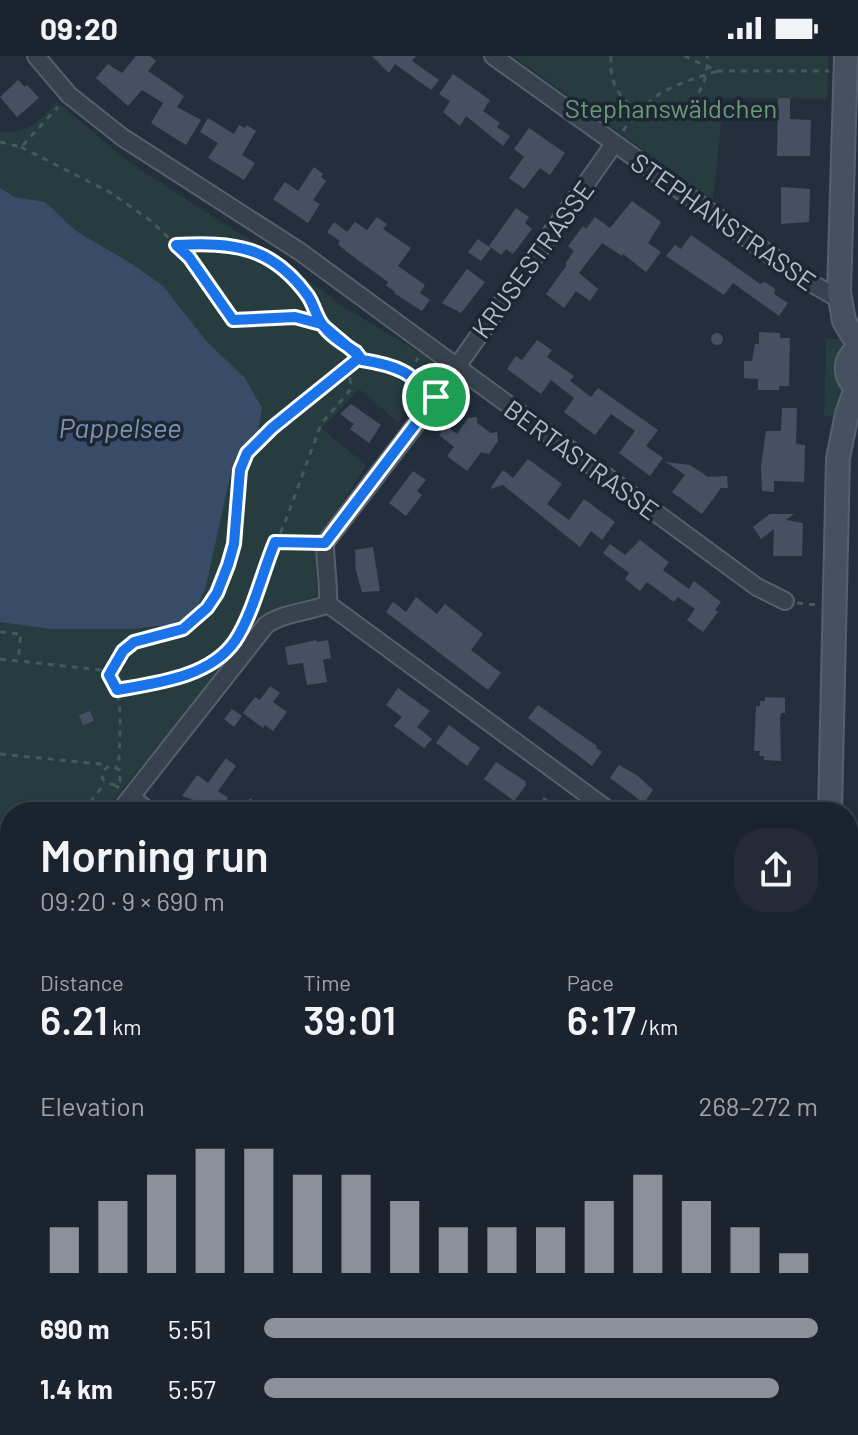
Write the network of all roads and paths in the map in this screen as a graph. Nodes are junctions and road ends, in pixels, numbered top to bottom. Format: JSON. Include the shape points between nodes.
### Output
{"nodes":[{"id":1,"x":36,"y":56,"type":"edge"},
{"id":2,"x":493,"y":56,"type":"edge"},
{"id":3,"x":611,"y":56,"type":"edge"},
{"id":4,"x":684,"y":56,"type":"edge"},
{"id":5,"x":707,"y":56,"type":"edge"},
{"id":6,"x":841,"y":63,"type":"edge"},
{"id":7,"x":707,"y":66,"type":"junction"},
{"id":8,"x":718,"y":71,"type":"junction"},
{"id":9,"x":706,"y":75,"type":"junction"},
{"id":10,"x":69,"y":95,"type":"junction"},
{"id":11,"x":641,"y":110,"type":"junction"},
{"id":12,"x":0,"y":142,"type":"edge"},
{"id":13,"x":614,"y":144,"type":"junction"},
{"id":14,"x":21,"y":147,"type":"junction"},
{"id":15,"x":176,"y":245,"type":"junction"},
{"id":16,"x":839,"y":299,"type":"junction"},
{"id":17,"x":321,"y":324,"type":"junction"},
{"id":18,"x":858,"y":346,"type":"edge"},
{"id":19,"x":360,"y":357,"type":"junction"},
{"id":20,"x":455,"y":366,"type":"junction"},
{"id":21,"x":345,"y":371,"type":"junction"},
{"id":22,"x":857,"y":394,"type":"edge"},
{"id":23,"x":436,"y":397,"type":"junction"},
{"id":24,"x":275,"y":542,"type":"junction"},
{"id":25,"x":325,"y":543,"type":"junction"},
{"id":26,"x":785,"y":601,"type":"dead end"},
{"id":27,"x":328,"y":604,"type":"junction"},
{"id":28,"x":0,"y":632,"type":"edge"},
{"id":29,"x":236,"y":639,"type":"dead end"},
{"id":30,"x":225,"y":653,"type":"dead end"},
{"id":31,"x":1,"y":660,"type":"edge"},
{"id":32,"x":18,"y":661,"type":"junction"},
{"id":33,"x":109,"y":675,"type":"junction"},
{"id":34,"x":117,"y":690,"type":"junction"},
{"id":35,"x":0,"y":754,"type":"edge"},
{"id":36,"x":116,"y":767,"type":"junction"},
{"id":37,"x":106,"y":768,"type":"junction"},
{"id":38,"x":106,"y":783,"type":"junction"},
{"id":39,"x":115,"y":785,"type":"junction"},
{"id":40,"x":132,"y":798,"type":"junction"},
{"id":41,"x":91,"y":802,"type":"edge"},
{"id":42,"x":128,"y":802,"type":"edge"},
{"id":43,"x":137,"y":802,"type":"edge"},
{"id":44,"x":597,"y":802,"type":"edge"},
{"id":45,"x":830,"y":802,"type":"edge"}],
"edges":[{"from":1,"to":10,"type":"street","name":"BERTASTRASSE"},
{"from":2,"to":13,"type":"street","name":"STEPHANSTRASSE"},
{"from":3,"to":11,"type":"path","via":[[616,88]]},
{"from":4,"to":7,"type":"path"},
{"from":5,"to":7,"type":"path"},
{"from":6,"to":8,"type":"path"},
{"from":6,"to":16,"type":"main road"},
{"from":7,"to":8,"type":"path"},
{"from":7,"to":9,"type":"path"},
{"from":8,"to":9,"type":"path"},
{"from":9,"to":11,"type":"path","via":[[669,88]]},
{"from":9,"to":11,"type":"path","via":[[699,93],[683,108],[662,114]]},
{"from":10,"to":14,"type":"path"},
{"from":10,"to":20,"type":"street","name":"BERTASTRASSE","via":[[156,162],[288,244]]},
{"from":11,"to":13,"type":"path"},
{"from":12,"to":14,"type":"path"},
{"from":13,"to":16,"type":"street","name":"STEPHANSTRASSE"},
{"from":13,"to":20,"type":"street","name":"KRUSESTRASSE"},
{"from":14,"to":15,"type":"path","via":[[128,203]]},
{"from":15,"to":17,"type":"path","via":[[230,245],[264,256],[311,299]]},
{"from":15,"to":17,"type":"path","via":[[233,320],[295,317]]},
{"from":16,"to":18,"type":"main road"},
{"from":17,"to":19,"type":"path"},
{"from":18,"to":22,"type":"main road","via":[[846,365]]},
{"from":19,"to":21,"type":"path"},
{"from":19,"to":23,"type":"path","via":[[409,372]]},
{"from":20,"to":23,"type":"street","name":"KRUSESTRASSE"},
{"from":20,"to":26,"type":"street","name":"BERTASTRASSE","via":[[757,587]]},
{"from":21,"to":24,"type":"path","via":[[351,389],[321,424]]},
{"from":21,"to":33,"type":"path","via":[[247,453],[240,470],[234,544],[207,608],[183,629],[134,642]]},
{"from":22,"to":45,"type":"main road","via":[[841,440],[837,477]]},
{"from":23,"to":25,"type":"street","name":"KRUSESTRASSE"},
{"from":24,"to":25,"type":"path"},
{"from":24,"to":29,"type":"path"},
{"from":25,"to":27,"type":"street"},
{"from":27,"to":40,"type":"street","via":[[277,617],[266,625]]},
{"from":27,"to":44,"type":"street"},
{"from":28,"to":32,"type":"path","via":[[21,634]]},
{"from":30,"to":34,"type":"path","via":[[201,669]]},
{"from":31,"to":32,"type":"path"},
{"from":32,"to":33,"type":"path"},
{"from":33,"to":34,"type":"path"},
{"from":34,"to":36,"type":"path"},
{"from":35,"to":37,"type":"path"},
{"from":36,"to":37,"type":"path"},
{"from":36,"to":39,"type":"path","via":[[121,776]]},
{"from":37,"to":38,"type":"path"},
{"from":38,"to":39,"type":"path"},
{"from":38,"to":41,"type":"path"},
{"from":39,"to":40,"type":"path"},
{"from":40,"to":42,"type":"street"},
{"from":40,"to":43,"type":"street"}]}
